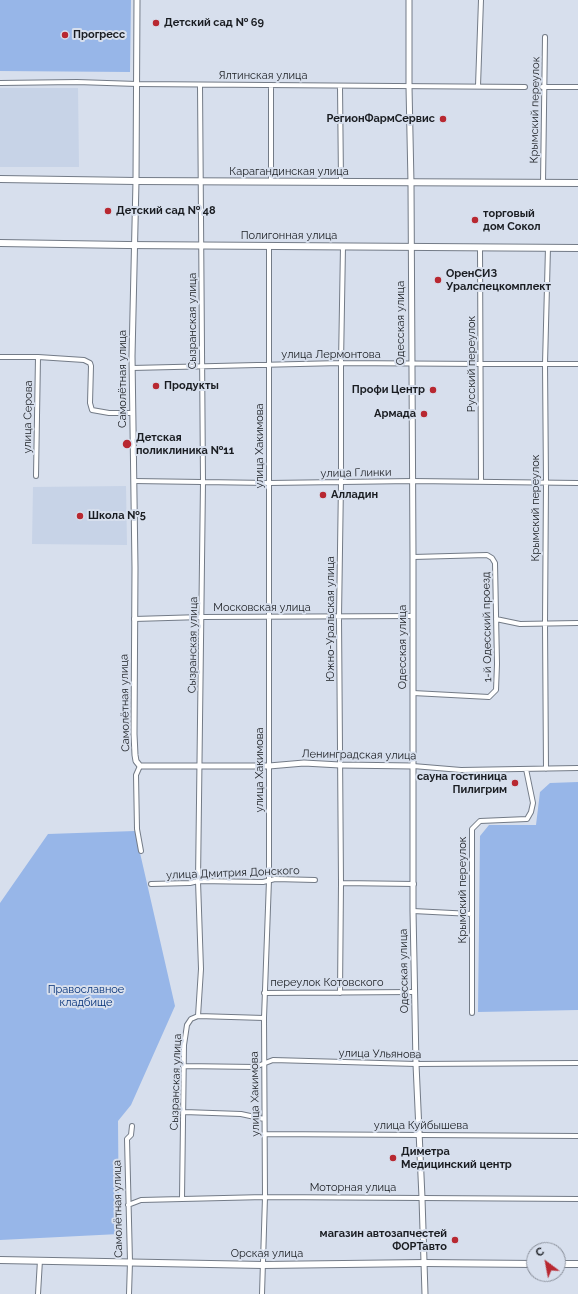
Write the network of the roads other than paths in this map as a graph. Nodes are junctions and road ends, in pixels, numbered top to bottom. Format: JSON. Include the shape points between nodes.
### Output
{"nodes":[{"id":1,"x":137,"y":0,"type":"edge"},
{"id":2,"x":409,"y":0,"type":"edge"},
{"id":3,"x":481,"y":0,"type":"edge"},
{"id":4,"x":545,"y":37,"type":"dead end"},
{"id":5,"x":0,"y":83,"type":"edge"},
{"id":6,"x":137,"y":84,"type":"junction"},
{"id":7,"x":200,"y":85,"type":"junction"},
{"id":8,"x":271,"y":86,"type":"junction"},
{"id":9,"x":340,"y":86,"type":"junction"},
{"id":10,"x":478,"y":86,"type":"junction"},
{"id":11,"x":409,"y":87,"type":"junction"},
{"id":12,"x":525,"y":87,"type":"dead end"},
{"id":13,"x":542,"y":87,"type":"junction"},
{"id":14,"x":578,"y":88,"type":"edge"},
{"id":15,"x":0,"y":179,"type":"edge"},
{"id":16,"x":136,"y":181,"type":"junction"},
{"id":17,"x":201,"y":182,"type":"junction"},
{"id":18,"x":271,"y":182,"type":"junction"},
{"id":19,"x":341,"y":182,"type":"junction"},
{"id":20,"x":411,"y":183,"type":"junction"},
{"id":21,"x":543,"y":183,"type":"junction"},
{"id":22,"x":578,"y":183,"type":"edge"},
{"id":23,"x":0,"y":243,"type":"edge"},
{"id":24,"x":134,"y":245,"type":"junction"},
{"id":25,"x":202,"y":246,"type":"junction"},
{"id":26,"x":269,"y":246,"type":"junction"},
{"id":27,"x":343,"y":246,"type":"junction"},
{"id":28,"x":411,"y":246,"type":"junction"},
{"id":29,"x":480,"y":247,"type":"junction"},
{"id":30,"x":548,"y":247,"type":"junction"},
{"id":31,"x":578,"y":248,"type":"edge"},
{"id":32,"x":0,"y":357,"type":"edge"},
{"id":33,"x":38,"y":357,"type":"junction"},
{"id":34,"x":341,"y":363,"type":"junction"},
{"id":35,"x":269,"y":364,"type":"junction"},
{"id":36,"x":412,"y":364,"type":"junction"},
{"id":37,"x":481,"y":364,"type":"junction"},
{"id":38,"x":545,"y":364,"type":"junction"},
{"id":39,"x":578,"y":364,"type":"edge"},
{"id":40,"x":201,"y":366,"type":"junction"},
{"id":41,"x":132,"y":368,"type":"junction"},
{"id":42,"x":133,"y":413,"type":"junction"},
{"id":43,"x":36,"y":476,"type":"dead end"},
{"id":44,"x":134,"y":481,"type":"junction"},
{"id":45,"x":413,"y":481,"type":"junction"},
{"id":46,"x":481,"y":481,"type":"junction"},
{"id":47,"x":203,"y":482,"type":"junction"},
{"id":48,"x":341,"y":482,"type":"junction"},
{"id":49,"x":546,"y":482,"type":"junction"},
{"id":50,"x":269,"y":483,"type":"junction"},
{"id":51,"x":578,"y":483,"type":"edge"},
{"id":52,"x":413,"y":557,"type":"junction"},
{"id":53,"x":413,"y":616,"type":"junction"},
{"id":54,"x":202,"y":617,"type":"junction"},
{"id":55,"x":269,"y":617,"type":"junction"},
{"id":56,"x":339,"y":617,"type":"junction"},
{"id":57,"x":134,"y":619,"type":"junction"},
{"id":58,"x":496,"y":619,"type":"junction"},
{"id":59,"x":578,"y":623,"type":"edge"},
{"id":60,"x":545,"y":624,"type":"junction"},
{"id":61,"x":413,"y":693,"type":"junction"},
{"id":62,"x":140,"y":766,"type":"junction"},
{"id":63,"x":201,"y":766,"type":"junction"},
{"id":64,"x":269,"y":766,"type":"junction"},
{"id":65,"x":340,"y":766,"type":"junction"},
{"id":66,"x":413,"y":766,"type":"junction"},
{"id":67,"x":578,"y":768,"type":"edge"},
{"id":68,"x":526,"y":769,"type":"junction"},
{"id":69,"x":546,"y":769,"type":"junction"},
{"id":70,"x":141,"y":851,"type":"dead end"},
{"id":71,"x":269,"y":880,"type":"junction"},
{"id":72,"x":315,"y":880,"type":"dead end"},
{"id":73,"x":198,"y":881,"type":"junction"},
{"id":74,"x":342,"y":883,"type":"junction"},
{"id":75,"x":151,"y":884,"type":"dead end"},
{"id":76,"x":414,"y":884,"type":"junction"},
{"id":77,"x":413,"y":911,"type":"junction"},
{"id":78,"x":472,"y":914,"type":"junction"},
{"id":79,"x":264,"y":992,"type":"junction"},
{"id":80,"x":414,"y":992,"type":"junction"},
{"id":81,"x":340,"y":993,"type":"junction"},
{"id":82,"x":472,"y":1012,"type":"dead end"},
{"id":83,"x":198,"y":1016,"type":"junction"},
{"id":84,"x":264,"y":1018,"type":"junction"},
{"id":85,"x":578,"y":1063,"type":"edge"},
{"id":86,"x":263,"y":1064,"type":"junction"},
{"id":87,"x":416,"y":1064,"type":"junction"},
{"id":88,"x":183,"y":1066,"type":"junction"},
{"id":89,"x":184,"y":1112,"type":"junction"},
{"id":90,"x":264,"y":1119,"type":"junction"},
{"id":91,"x":132,"y":1126,"type":"dead end"},
{"id":92,"x":264,"y":1134,"type":"junction"},
{"id":93,"x":420,"y":1135,"type":"junction"},
{"id":94,"x":578,"y":1136,"type":"edge"},
{"id":95,"x":265,"y":1197,"type":"junction"},
{"id":96,"x":182,"y":1198,"type":"junction"},
{"id":97,"x":422,"y":1198,"type":"junction"},
{"id":98,"x":578,"y":1199,"type":"edge"},
{"id":99,"x":128,"y":1205,"type":"junction"},
{"id":100,"x":0,"y":1260,"type":"edge"},
{"id":101,"x":40,"y":1260,"type":"junction"},
{"id":102,"x":130,"y":1262,"type":"junction"},
{"id":103,"x":425,"y":1263,"type":"junction"},
{"id":104,"x":526,"y":1264,"type":"edge"},
{"id":105,"x":566,"y":1264,"type":"edge"},
{"id":106,"x":578,"y":1264,"type":"edge"},
{"id":107,"x":263,"y":1265,"type":"junction"},
{"id":108,"x":38,"y":1294,"type":"edge"},
{"id":109,"x":129,"y":1294,"type":"edge"},
{"id":110,"x":262,"y":1294,"type":"edge"},
{"id":111,"x":425,"y":1294,"type":"edge"}],
"edges":[{"from":1,"to":6,"type":"street","name":"Самолётная улица"},
{"from":2,"to":11,"type":"street","name":"Одесская улица"},
{"from":3,"to":10,"type":"street"},
{"from":4,"to":13,"type":"street","name":"Крымский переулок"},
{"from":5,"to":6,"type":"street","name":"Ялтинская улица"},
{"from":6,"to":7,"type":"street","name":"Ялтинская улица"},
{"from":6,"to":16,"type":"street","name":"Самолётная улица"},
{"from":7,"to":8,"type":"street","name":"Ялтинская улица"},
{"from":7,"to":17,"type":"street","name":"Сызранская улица"},
{"from":8,"to":9,"type":"street","name":"Ялтинская улица"},
{"from":8,"to":18,"type":"street"},
{"from":9,"to":11,"type":"street","name":"Ялтинская улица"},
{"from":9,"to":19,"type":"street"},
{"from":10,"to":11,"type":"street","name":"Ялтинская улица"},
{"from":10,"to":12,"type":"street","name":"Ялтинская улица"},
{"from":11,"to":20,"type":"street","name":"Одесская улица"},
{"from":13,"to":14,"type":"street"},
{"from":13,"to":21,"type":"street","name":"Крымский переулок"},
{"from":15,"to":16,"type":"main road","name":"Карагандинская улица"},
{"from":16,"to":17,"type":"main road","name":"Карагандинская улица"},
{"from":16,"to":24,"type":"street","name":"Самолётная улица"},
{"from":17,"to":18,"type":"main road","name":"Карагандинская улица"},
{"from":17,"to":25,"type":"street","name":"Сызранская улица"},
{"from":18,"to":19,"type":"main road","name":"Карагандинская улица"},
{"from":19,"to":20,"type":"main road","name":"Карагандинская улица"},
{"from":20,"to":21,"type":"main road","name":"Карагандинская улица"},
{"from":20,"to":28,"type":"street","name":"Одесская улица"},
{"from":21,"to":22,"type":"main road","name":"Карагандинская улица"},
{"from":23,"to":24,"type":"main road","name":"Полигонная улица"},
{"from":24,"to":25,"type":"main road","name":"Полигонная улица"},
{"from":24,"to":41,"type":"street","name":"Самолётная улица"},
{"from":25,"to":26,"type":"main road","name":"Полигонная улица"},
{"from":25,"to":40,"type":"street","name":"Сызранская улица"},
{"from":26,"to":27,"type":"main road","name":"Полигонная улица"},
{"from":26,"to":35,"type":"street","name":"улица Хакимова"},
{"from":27,"to":28,"type":"main road","name":"Полигонная улица"},
{"from":27,"to":34,"type":"street","name":"Южно-Уральская улица"},
{"from":28,"to":29,"type":"main road","name":"Полигонная улица"},
{"from":28,"to":36,"type":"street","name":"Одесская улица"},
{"from":29,"to":30,"type":"main road","name":"Полигонная улица"},
{"from":29,"to":37,"type":"street","name":"Русский переулок"},
{"from":30,"to":31,"type":"main road","name":"Полигонная улица"},
{"from":30,"to":38,"type":"street","name":"Крымский переулок"},
{"from":32,"to":33,"type":"street"},
{"from":33,"to":42,"type":"street","via":[[84,360],[90,363],[92,410]]},
{"from":33,"to":43,"type":"street","name":"улица Серова"},
{"from":34,"to":35,"type":"street","name":"улица Лермонтова"},
{"from":34,"to":36,"type":"street","name":"улица Лермонтова"},
{"from":34,"to":48,"type":"street","name":"Южно-Уральская улица"},
{"from":35,"to":40,"type":"street","name":"улица Лермонтова"},
{"from":35,"to":50,"type":"street","name":"улица Хакимова"},
{"from":36,"to":37,"type":"street","name":"улица Лермонтова"},
{"from":36,"to":45,"type":"street","name":"Одесская улица"},
{"from":37,"to":38,"type":"street","name":"улица Лермонтова"},
{"from":37,"to":46,"type":"street","name":"Русский переулок"},
{"from":38,"to":39,"type":"street","name":"улица Лермонтова"},
{"from":38,"to":49,"type":"street","name":"Крымский переулок"},
{"from":40,"to":41,"type":"street","name":"улица Лермонтова"},
{"from":40,"to":47,"type":"street","name":"Сызранская улица"},
{"from":41,"to":42,"type":"street","name":"Самолётная улица"},
{"from":42,"to":44,"type":"street","name":"Самолётная улица"},
{"from":44,"to":47,"type":"street","name":"улица Глинки"},
{"from":44,"to":57,"type":"street","name":"Самолётная улица"},
{"from":45,"to":46,"type":"street","name":"улица Глинки"},
{"from":45,"to":48,"type":"street","name":"улица Глинки"},
{"from":45,"to":52,"type":"street","name":"Одесская улица"},
{"from":46,"to":49,"type":"street","name":"улица Глинки"},
{"from":47,"to":50,"type":"street","name":"улица Глинки"},
{"from":47,"to":54,"type":"street","name":"Сызранская улица"},
{"from":48,"to":50,"type":"street","name":"улица Глинки"},
{"from":48,"to":56,"type":"street","name":"Южно-Уральская улица"},
{"from":49,"to":51,"type":"street","name":"улица Глинки"},
{"from":49,"to":60,"type":"street","name":"Крымский переулок"},
{"from":50,"to":55,"type":"street","name":"улица Хакимова"},
{"from":52,"to":53,"type":"street","name":"Одесская улица"},
{"from":52,"to":58,"type":"street","name":"1-й Одесский проезд","via":[[487,555],[492,558],[495,563]]},
{"from":53,"to":56,"type":"street","name":"Московская улица"},
{"from":53,"to":61,"type":"street","name":"Одесская улица"},
{"from":54,"to":55,"type":"street","name":"Московская улица"},
{"from":54,"to":57,"type":"street","name":"Московская улица"},
{"from":54,"to":63,"type":"street","name":"Сызранская улица"},
{"from":55,"to":56,"type":"street","name":"Московская улица"},
{"from":55,"to":64,"type":"street","name":"улица Хакимова"},
{"from":56,"to":65,"type":"street","name":"Южно-Уральская улица"},
{"from":57,"to":62,"type":"street","name":"Самолётная улица","via":[[135,755]]},
{"from":58,"to":60,"type":"street","via":[[520,624]]},
{"from":58,"to":61,"type":"street","name":"1-й Одесский проезд","via":[[497,686],[493,694],[489,697]]},
{"from":59,"to":60,"type":"street"},
{"from":60,"to":69,"type":"street","name":"Крымский переулок"},
{"from":61,"to":66,"type":"street","name":"Одесская улица"},
{"from":62,"to":63,"type":"street","name":"Ленинградская улица"},
{"from":62,"to":70,"type":"street","name":"Самолётная улица","via":[[136,775],[137,829]]},
{"from":63,"to":64,"type":"street","name":"Ленинградская улица"},
{"from":63,"to":73,"type":"street","name":"Сызранская улица"},
{"from":64,"to":65,"type":"street","name":"Ленинградская улица","via":[[304,763]]},
{"from":64,"to":71,"type":"street","name":"улица Хакимова"},
{"from":65,"to":66,"type":"street","name":"Ленинградская улица"},
{"from":65,"to":74,"type":"street","name":"Южно-Уральская улица"},
{"from":66,"to":68,"type":"street","name":"Ленинградская улица","via":[[461,770]]},
{"from":66,"to":76,"type":"street","name":"Одесская улица"},
{"from":67,"to":69,"type":"street","name":"Ленинградская улица"},
{"from":68,"to":69,"type":"street","name":"Ленинградская улица"},
{"from":68,"to":78,"type":"street","name":"Крымский переулок","via":[[533,802],[527,819],[480,821],[472,829]]},
{"from":71,"to":72,"type":"street","name":"улица Дмитрия Донского"},
{"from":71,"to":73,"type":"street","name":"улица Дмитрия Донского"},
{"from":71,"to":79,"type":"street","name":"улица Хакимова"},
{"from":73,"to":75,"type":"street","name":"улица Дмитрия Донского"},
{"from":73,"to":83,"type":"street","name":"Сызранская улица","via":[[201,969]]},
{"from":74,"to":76,"type":"street"},
{"from":74,"to":81,"type":"street","name":"Южно-Уральская улица"},
{"from":76,"to":77,"type":"street","name":"Одесская улица"},
{"from":77,"to":78,"type":"street"},
{"from":77,"to":80,"type":"street","name":"Одесская улица"},
{"from":78,"to":82,"type":"street","name":"Крымский переулок"},
{"from":79,"to":81,"type":"street","name":"переулок Котовского"},
{"from":79,"to":84,"type":"street","name":"улица Хакимова"},
{"from":80,"to":81,"type":"street","name":"переулок Котовского"},
{"from":80,"to":87,"type":"street","name":"Одесская улица"},
{"from":83,"to":84,"type":"street"},
{"from":83,"to":88,"type":"street","name":"Сызранская улица","via":[[191,1019],[187,1025]]},
{"from":84,"to":86,"type":"street","name":"улица Хакимова"},
{"from":85,"to":87,"type":"street","name":"улица Ульянова"},
{"from":86,"to":87,"type":"street","name":"улица Ульянова","via":[[273,1060]]},
{"from":86,"to":88,"type":"street","name":"улица Ульянова","via":[[256,1067]]},
{"from":86,"to":90,"type":"street","name":"улица Хакимова"},
{"from":87,"to":93,"type":"street","name":"Одесская улица"},
{"from":88,"to":89,"type":"street","name":"Сызранская улица"},
{"from":89,"to":90,"type":"street","via":[[241,1114]]},
{"from":89,"to":96,"type":"street","name":"Сызранская улица"},
{"from":90,"to":92,"type":"street","name":"улица Хакимова"},
{"from":91,"to":99,"type":"street","name":"Самолётная улица","via":[[131,1135],[127,1140]]},
{"from":92,"to":93,"type":"street","name":"улица Куйбышева"},
{"from":92,"to":95,"type":"street","name":"улица Хакимова"},
{"from":93,"to":94,"type":"street","name":"улица Куйбышева"},
{"from":93,"to":97,"type":"street","name":"Одесская улица"},
{"from":95,"to":96,"type":"street","name":"Моторная улица"},
{"from":95,"to":97,"type":"street","name":"Моторная улица"},
{"from":95,"to":107,"type":"street","name":"улица Хакимова"},
{"from":96,"to":99,"type":"street","name":"Моторная улица","via":[[141,1200]]},
{"from":97,"to":98,"type":"street","name":"Моторная улица"},
{"from":97,"to":103,"type":"street","name":"Одесская улица"},
{"from":99,"to":102,"type":"street","name":"Самолётная улица"},
{"from":100,"to":101,"type":"main road","name":"Орская улица"},
{"from":101,"to":102,"type":"main road","name":"Орская улица"},
{"from":101,"to":108,"type":"street"},
{"from":102,"to":107,"type":"main road","name":"Орская улица"},
{"from":102,"to":109,"type":"street","name":"Самолётная улица"},
{"from":103,"to":104,"type":"main road","name":"Орская улица"},
{"from":103,"to":107,"type":"main road","name":"Орская улица"},
{"from":103,"to":111,"type":"street","name":"Одесская улица"},
{"from":105,"to":106,"type":"main road"},
{"from":107,"to":110,"type":"street","name":"улица Хакимова"}]}
